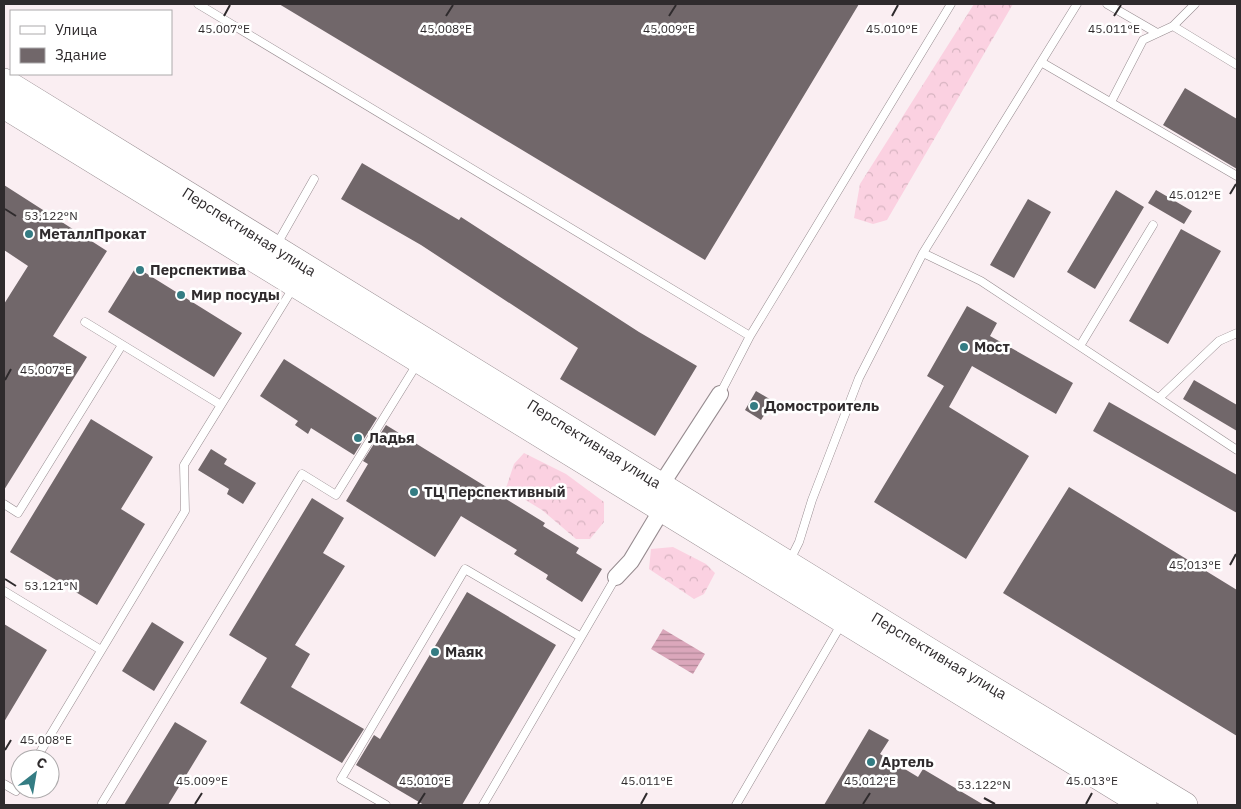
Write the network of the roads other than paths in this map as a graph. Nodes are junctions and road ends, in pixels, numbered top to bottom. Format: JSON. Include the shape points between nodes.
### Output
{"nodes":[{"id":1,"x":198,"y":4,"type":"edge"},
{"id":2,"x":951,"y":4,"type":"edge"},
{"id":3,"x":1077,"y":4,"type":"edge"},
{"id":4,"x":1107,"y":4,"type":"edge"},
{"id":5,"x":1195,"y":4,"type":"edge"},
{"id":6,"x":1173,"y":26,"type":"junction"},
{"id":7,"x":1157,"y":33,"type":"junction"},
{"id":8,"x":1041,"y":62,"type":"junction"},
{"id":9,"x":1237,"y":65,"type":"edge"},
{"id":10,"x":4,"y":81,"type":"edge"},
{"id":11,"x":1111,"y":102,"type":"junction"},
{"id":12,"x":4,"y":106,"type":"edge"},
{"id":13,"x":1237,"y":176,"type":"edge"},
{"id":14,"x":314,"y":179,"type":"dead end"},
{"id":15,"x":1152,"y":225,"type":"dead end"},
{"id":16,"x":923,"y":253,"type":"junction"},
{"id":17,"x":269,"y":257,"type":"junction"},
{"id":18,"x":301,"y":277,"type":"junction"},
{"id":19,"x":84,"y":322,"type":"dead end"},
{"id":20,"x":1237,"y":333,"type":"edge"},
{"id":21,"x":750,"y":336,"type":"junction"},
{"id":22,"x":122,"y":345,"type":"junction"},
{"id":23,"x":1080,"y":346,"type":"junction"},
{"id":24,"x":425,"y":353,"type":"junction"},
{"id":25,"x":720,"y":394,"type":"joint"},
{"id":26,"x":1159,"y":398,"type":"junction"},
{"id":27,"x":221,"y":405,"type":"junction"},
{"id":28,"x":1237,"y":450,"type":"edge"},
{"id":29,"x":661,"y":485,"type":"junction"},
{"id":30,"x":4,"y":504,"type":"edge"},
{"id":31,"x":661,"y":511,"type":"junction"},
{"id":32,"x":782,"y":572,"type":"junction"},
{"id":33,"x":616,"y":577,"type":"joint"},
{"id":34,"x":4,"y":591,"type":"edge"},
{"id":35,"x":847,"y":613,"type":"junction"},
{"id":36,"x":581,"y":637,"type":"junction"},
{"id":37,"x":101,"y":650,"type":"junction"},
{"id":38,"x":42,"y":749,"type":"edge"},
{"id":39,"x":1129,"y":799,"type":"edge"},
{"id":40,"x":102,"y":803,"type":"dead end"},
{"id":41,"x":386,"y":805,"type":"edge"},
{"id":42,"x":483,"y":805,"type":"edge"},
{"id":43,"x":736,"y":805,"type":"edge"},
{"id":44,"x":1185,"y":805,"type":"edge"}],
"edges":[{"from":1,"to":21,"type":"lane"},
{"from":2,"to":21,"type":"lane"},
{"from":3,"to":8,"type":"lane"},
{"from":4,"to":7,"type":"lane"},
{"from":5,"to":6,"type":"lane"},
{"from":6,"to":7,"type":"lane"},
{"from":6,"to":9,"type":"lane"},
{"from":7,"to":11,"type":"lane","via":[[1143,40]]},
{"from":8,"to":11,"type":"lane"},
{"from":8,"to":16,"type":"lane"},
{"from":10,"to":17,"type":"main road","name":"Перспективная улица"},
{"from":11,"to":13,"type":"lane"},
{"from":12,"to":17,"type":"main road","name":"Перспективная улица"},
{"from":14,"to":17,"type":"lane"},
{"from":15,"to":23,"type":"lane"},
{"from":16,"to":23,"type":"lane","via":[[981,281]]},
{"from":16,"to":32,"type":"lane","via":[[859,378],[812,500],[800,542]]},
{"from":17,"to":18,"type":"main road","name":"Перспективная улица"},
{"from":18,"to":24,"type":"main road","name":"Перспективная улица"},
{"from":18,"to":27,"type":"lane"},
{"from":19,"to":22,"type":"lane"},
{"from":20,"to":26,"type":"lane","via":[[1219,341]]},
{"from":21,"to":25,"type":"lane"},
{"from":22,"to":27,"type":"lane"},
{"from":22,"to":30,"type":"lane","via":[[18,513]]},
{"from":23,"to":26,"type":"lane"},
{"from":24,"to":29,"type":"main road","name":"Перспективная улица"},
{"from":24,"to":31,"type":"main road","name":"Перспективная улица"},
{"from":24,"to":40,"type":"lane","via":[[336,494],[302,474]]},
{"from":25,"to":29,"type":"street"},
{"from":26,"to":28,"type":"lane"},
{"from":27,"to":37,"type":"lane","via":[[184,465],[185,512]]},
{"from":29,"to":31,"type":"street"},
{"from":29,"to":32,"type":"main road","name":"Перспективная улица"},
{"from":31,"to":32,"type":"main road","name":"Перспективная улица"},
{"from":31,"to":33,"type":"street","via":[[631,561]]},
{"from":32,"to":35,"type":"main road","name":"Перспективная улица"},
{"from":33,"to":36,"type":"lane"},
{"from":34,"to":37,"type":"lane"},
{"from":35,"to":39,"type":"main road","name":"Перспективная улица"},
{"from":35,"to":43,"type":"lane"},
{"from":35,"to":44,"type":"main road","name":"Перспективная улица"},
{"from":36,"to":41,"type":"lane","via":[[465,569],[341,779]]},
{"from":36,"to":42,"type":"lane"},
{"from":37,"to":38,"type":"lane"}]}
